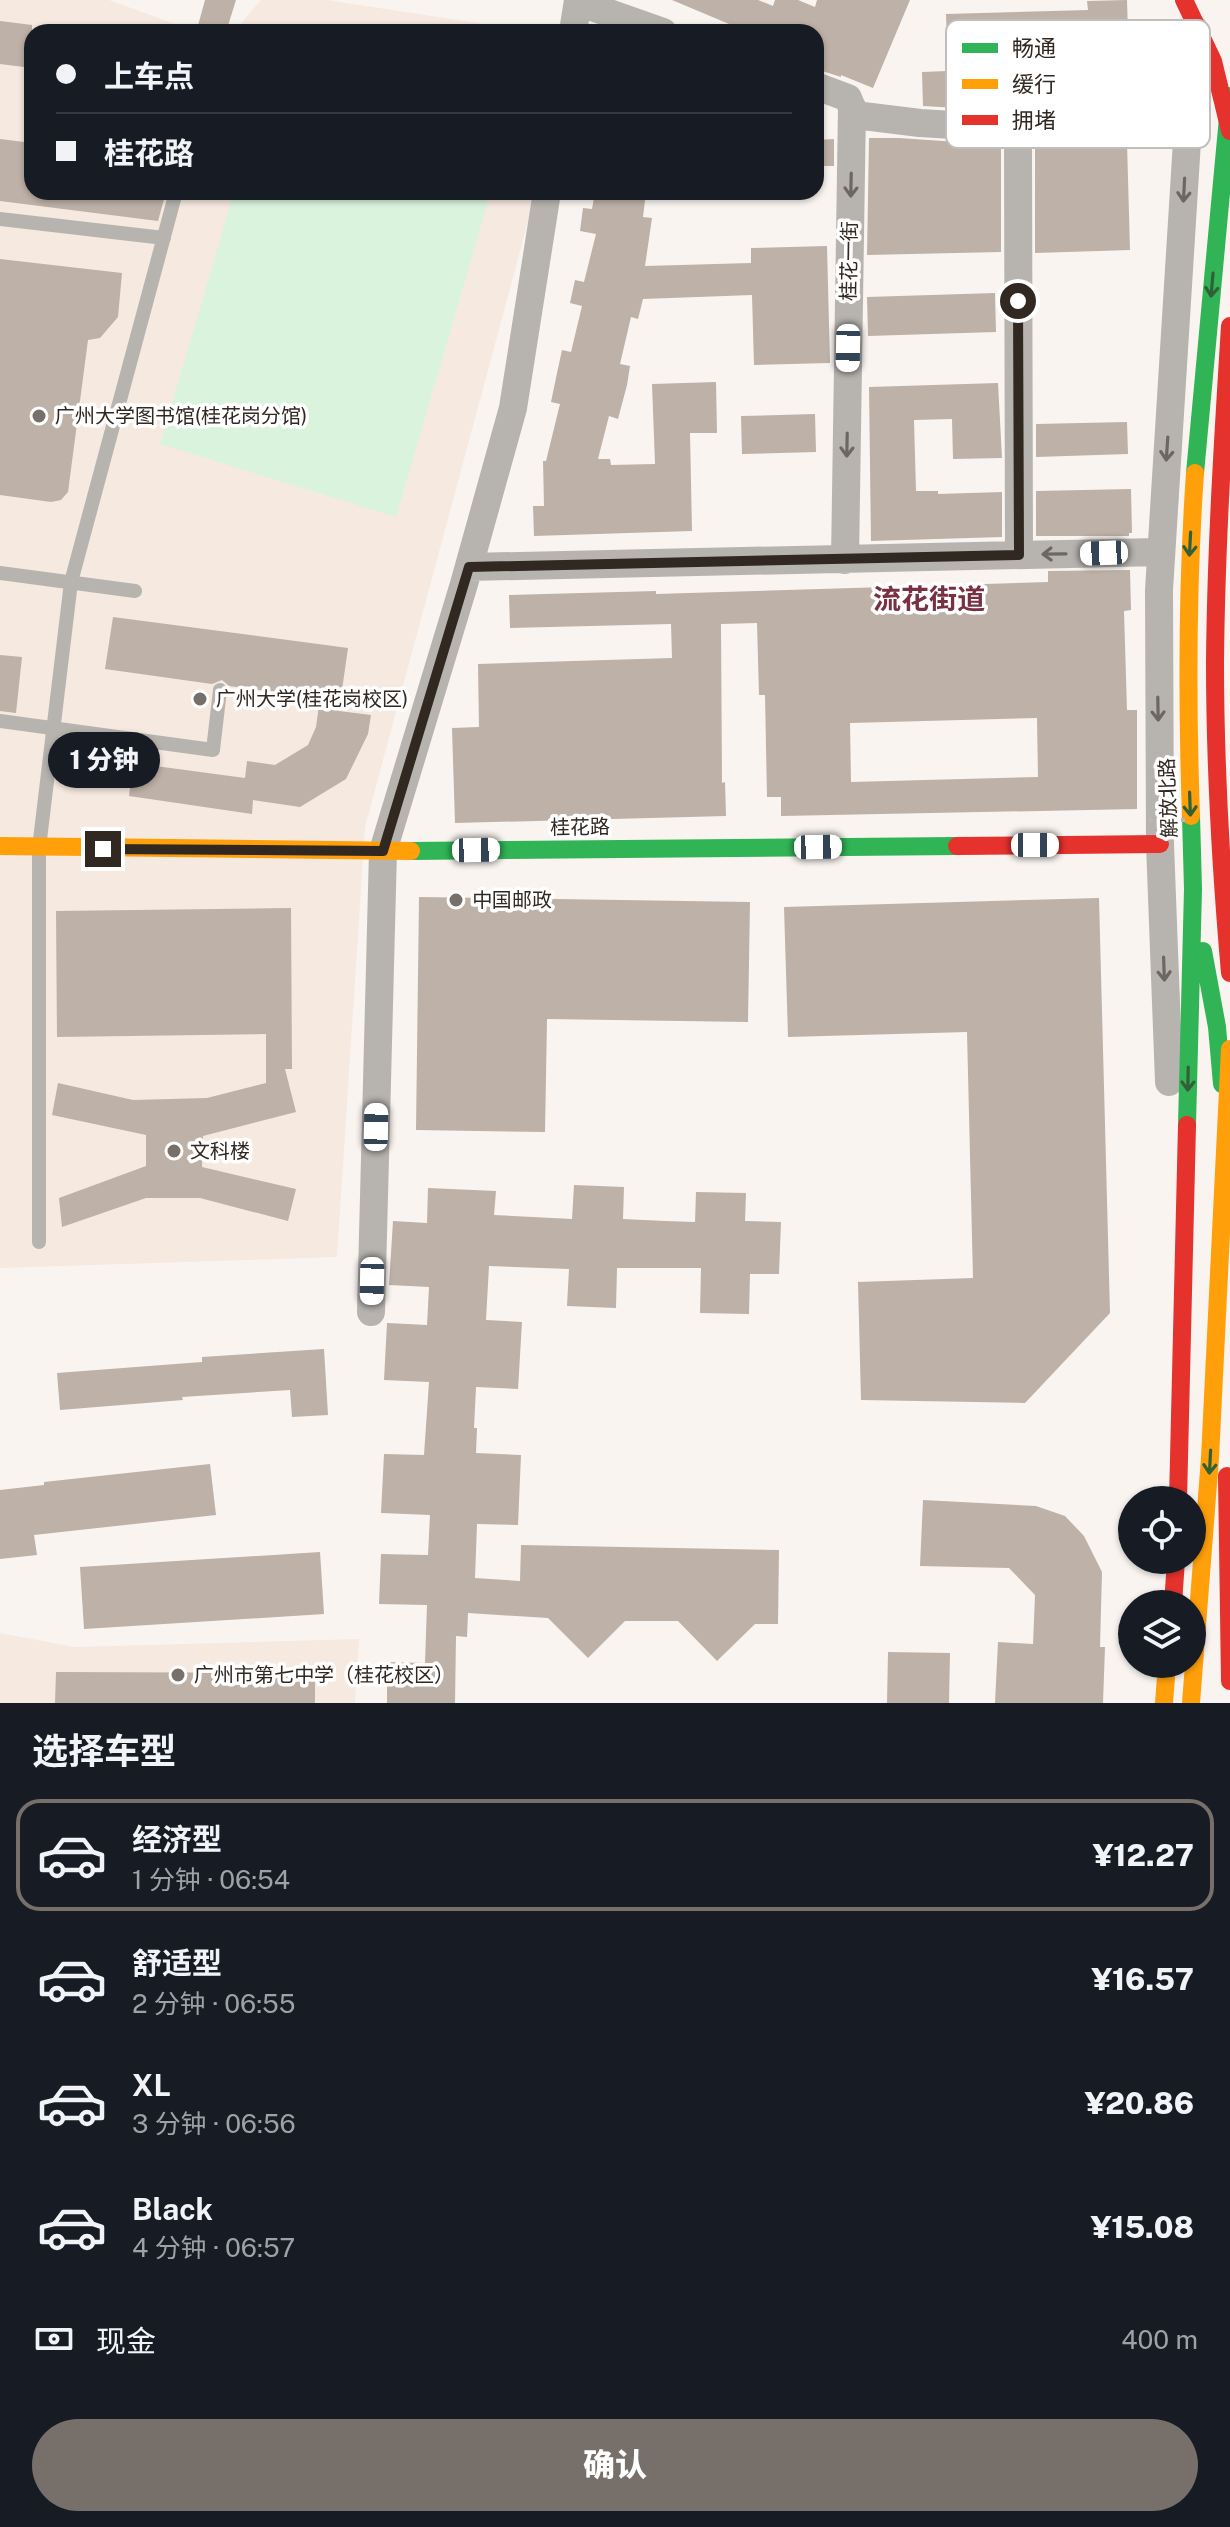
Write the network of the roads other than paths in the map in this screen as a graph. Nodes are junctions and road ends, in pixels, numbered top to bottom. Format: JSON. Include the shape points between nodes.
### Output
{"nodes":[{"id":1,"x":1184,"y":0,"type":"edge"},
{"id":2,"x":1195,"y":0,"type":"edge"},
{"id":3,"x":578,"y":1,"type":"edge"},
{"id":4,"x":1194,"y":20,"type":"edge"},
{"id":5,"x":1194,"y":20,"type":"edge"},
{"id":6,"x":574,"y":24,"type":"edge"},
{"id":7,"x":641,"y":24,"type":"edge"},
{"id":8,"x":1210,"y":55,"type":"edge"},
{"id":9,"x":824,"y":89,"type":"edge"},
{"id":10,"x":1230,"y":96,"type":"edge"},
{"id":11,"x":852,"y":107,"type":"junction"},
{"id":12,"x":946,"y":125,"type":"edge"},
{"id":13,"x":1230,"y":131,"type":"edge"},
{"id":14,"x":1018,"y":148,"type":"edge"},
{"id":15,"x":1186,"y":148,"type":"edge"},
{"id":16,"x":174,"y":200,"type":"edge"},
{"id":17,"x":546,"y":200,"type":"edge"},
{"id":18,"x":0,"y":219,"type":"edge"},
{"id":19,"x":164,"y":238,"type":"junction"},
{"id":20,"x":1230,"y":326,"type":"edge"},
{"id":21,"x":1160,"y":552,"type":"junction"},
{"id":22,"x":1019,"y":555,"type":"junction"},
{"id":23,"x":845,"y":560,"type":"junction"},
{"id":24,"x":469,"y":567,"type":"junction"},
{"id":25,"x":0,"y":573,"type":"edge"},
{"id":26,"x":71,"y":582,"type":"junction"},
{"id":27,"x":135,"y":591,"type":"dead end"},
{"id":28,"x":220,"y":690,"type":"dead end"},
{"id":29,"x":0,"y":721,"type":"edge"},
{"id":30,"x":54,"y":727,"type":"junction"},
{"id":31,"x":1160,"y":844,"type":"junction"},
{"id":32,"x":0,"y":846,"type":"edge"},
{"id":33,"x":39,"y":848,"type":"junction"},
{"id":34,"x":383,"y":851,"type":"junction"},
{"id":35,"x":1193,"y":889,"type":"junction"},
{"id":36,"x":1230,"y":973,"type":"edge"},
{"id":37,"x":1230,"y":1049,"type":"edge"},
{"id":38,"x":39,"y":1242,"type":"dead end"},
{"id":39,"x":371,"y":1312,"type":"dead end"},
{"id":40,"x":1181,"y":1399,"type":"junction"},
{"id":41,"x":1178,"y":1486,"type":"edge"},
{"id":42,"x":1206,"y":1616,"type":"edge"},
{"id":43,"x":1230,"y":1616,"type":"edge"},
{"id":44,"x":1166,"y":1678,"type":"edge"},
{"id":45,"x":1230,"y":1681,"type":"edge"},
{"id":46,"x":1164,"y":1703,"type":"edge"},
{"id":47,"x":1191,"y":1703,"type":"edge"}],
"edges":[{"from":1,"to":4,"type":"main road","bridge":true},
{"from":2,"to":5,"type":"street"},
{"from":3,"to":6,"type":"street"},
{"from":3,"to":7,"type":"street"},
{"from":8,"to":13,"type":"main road","bridge":true},
{"from":9,"to":11,"type":"street","via":[[848,98]]},
{"from":10,"to":35,"type":"main road","name":"解放北路","one_way":true,"via":[[1189,556]]},
{"from":11,"to":12,"type":"street","via":[[855,115]]},
{"from":11,"to":23,"type":"street","name":"桂花一街","one_way":true},
{"from":14,"to":22,"type":"street"},
{"from":15,"to":21,"type":"street","one_way":true},
{"from":16,"to":19,"type":"lane"},
{"from":17,"to":24,"type":"street","via":[[513,408]]},
{"from":18,"to":19,"type":"lane"},
{"from":19,"to":26,"type":"lane"},
{"from":20,"to":36,"type":"main road","bridge":true,"via":[[1215,651]]},
{"from":21,"to":22,"type":"street","one_way":true},
{"from":21,"to":31,"type":"street","one_way":true},
{"from":22,"to":23,"type":"street"},
{"from":23,"to":24,"type":"street"},
{"from":24,"to":34,"type":"street"},
{"from":25,"to":26,"type":"lane"},
{"from":26,"to":27,"type":"lane"},
{"from":26,"to":30,"type":"lane"},
{"from":28,"to":30,"type":"lane","via":[[213,750]]},
{"from":29,"to":30,"type":"lane"},
{"from":30,"to":33,"type":"lane"},
{"from":31,"to":34,"type":"main road","name":"桂花路"},
{"from":31,"to":40,"type":"street","one_way":true},
{"from":32,"to":33,"type":"main road","name":"桂花路"},
{"from":33,"to":34,"type":"main road","name":"桂花路"},
{"from":33,"to":38,"type":"lane"},
{"from":34,"to":39,"type":"street"},
{"from":35,"to":40,"type":"main road","name":"解放北路","one_way":true},
{"from":35,"to":45,"type":"main road","bridge":true,"via":[[1217,1027],[1226,1160]]},
{"from":37,"to":47,"type":"main road","one_way":true,"bridge":true,"via":[[1209,1497]]},
{"from":40,"to":41,"type":"main road","name":"解放北路"},
{"from":42,"to":43,"type":"main road"},
{"from":44,"to":46,"type":"main road"}]}
